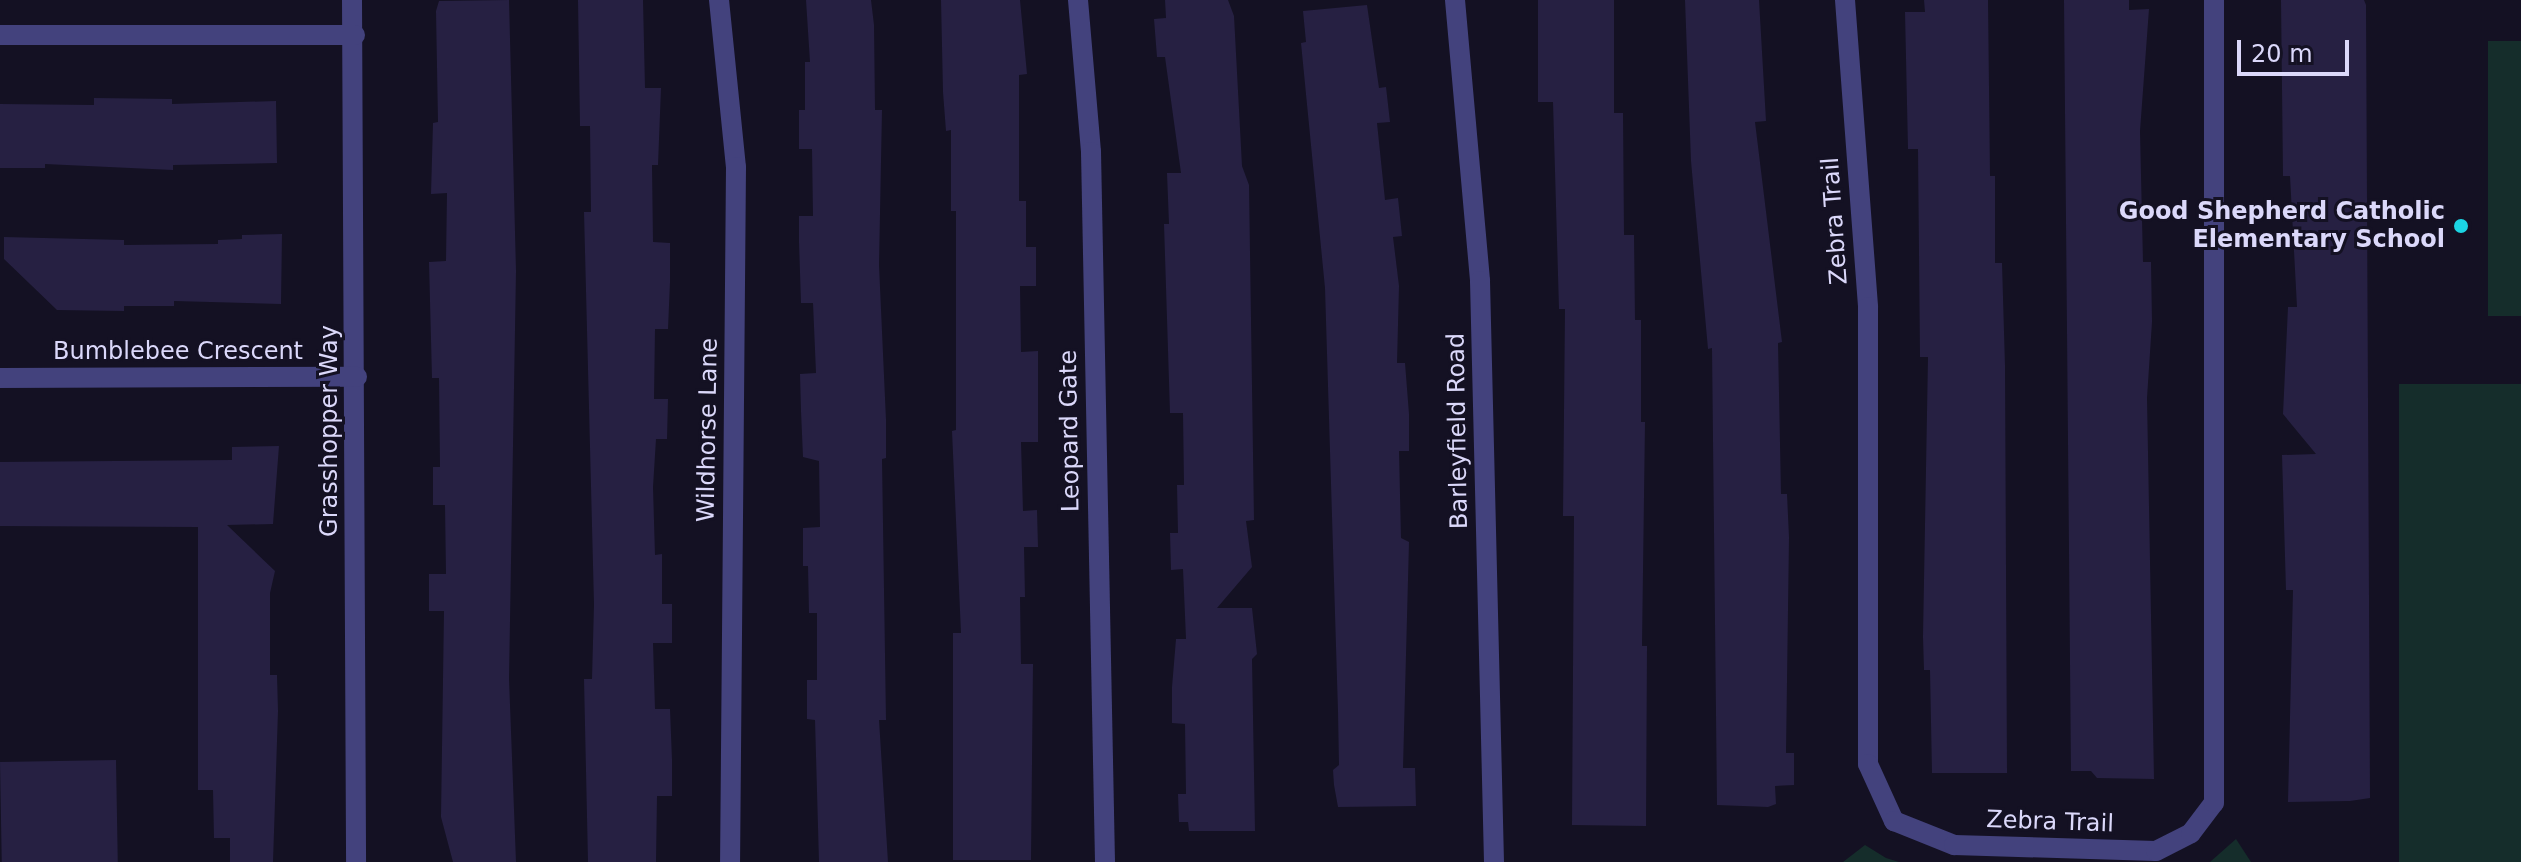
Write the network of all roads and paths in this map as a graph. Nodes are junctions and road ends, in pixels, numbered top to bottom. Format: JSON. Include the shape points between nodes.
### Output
{"nodes":[{"id":1,"x":352,"y":0,"type":"edge"},
{"id":2,"x":719,"y":0,"type":"edge"},
{"id":3,"x":1078,"y":0,"type":"edge"},
{"id":4,"x":1455,"y":0,"type":"edge"},
{"id":5,"x":1845,"y":0,"type":"edge"},
{"id":6,"x":2214,"y":0,"type":"edge"},
{"id":7,"x":0,"y":35,"type":"edge"},
{"id":8,"x":355,"y":35,"type":"junction"},
{"id":9,"x":357,"y":377,"type":"junction"},
{"id":10,"x":0,"y":378,"type":"edge"},
{"id":11,"x":356,"y":862,"type":"edge"},
{"id":12,"x":730,"y":862,"type":"edge"},
{"id":13,"x":1105,"y":862,"type":"edge"},
{"id":14,"x":1494,"y":862,"type":"edge"}],
"edges":[{"from":1,"to":8,"type":"street","name":"Grasshopper Way"},
{"from":2,"to":12,"type":"street","name":"Wildhorse Lane","via":[[736,167]]},
{"from":3,"to":13,"type":"street","name":"Leopard Gate","via":[[1091,152]]},
{"from":4,"to":14,"type":"street","name":"Barleyfield Road","via":[[1480,281]]},
{"from":5,"to":6,"type":"street","name":"Zebra Trail","via":[[1868,307],[1868,764],[1894,821],[1954,845],[2156,851],[2191,833],[2214,803]]},
{"from":7,"to":8,"type":"street"},
{"from":8,"to":9,"type":"street","name":"Grasshopper Way"},
{"from":9,"to":10,"type":"street","name":"Bumblebee Crescent"},
{"from":9,"to":11,"type":"street","name":"Grasshopper Way"}]}
